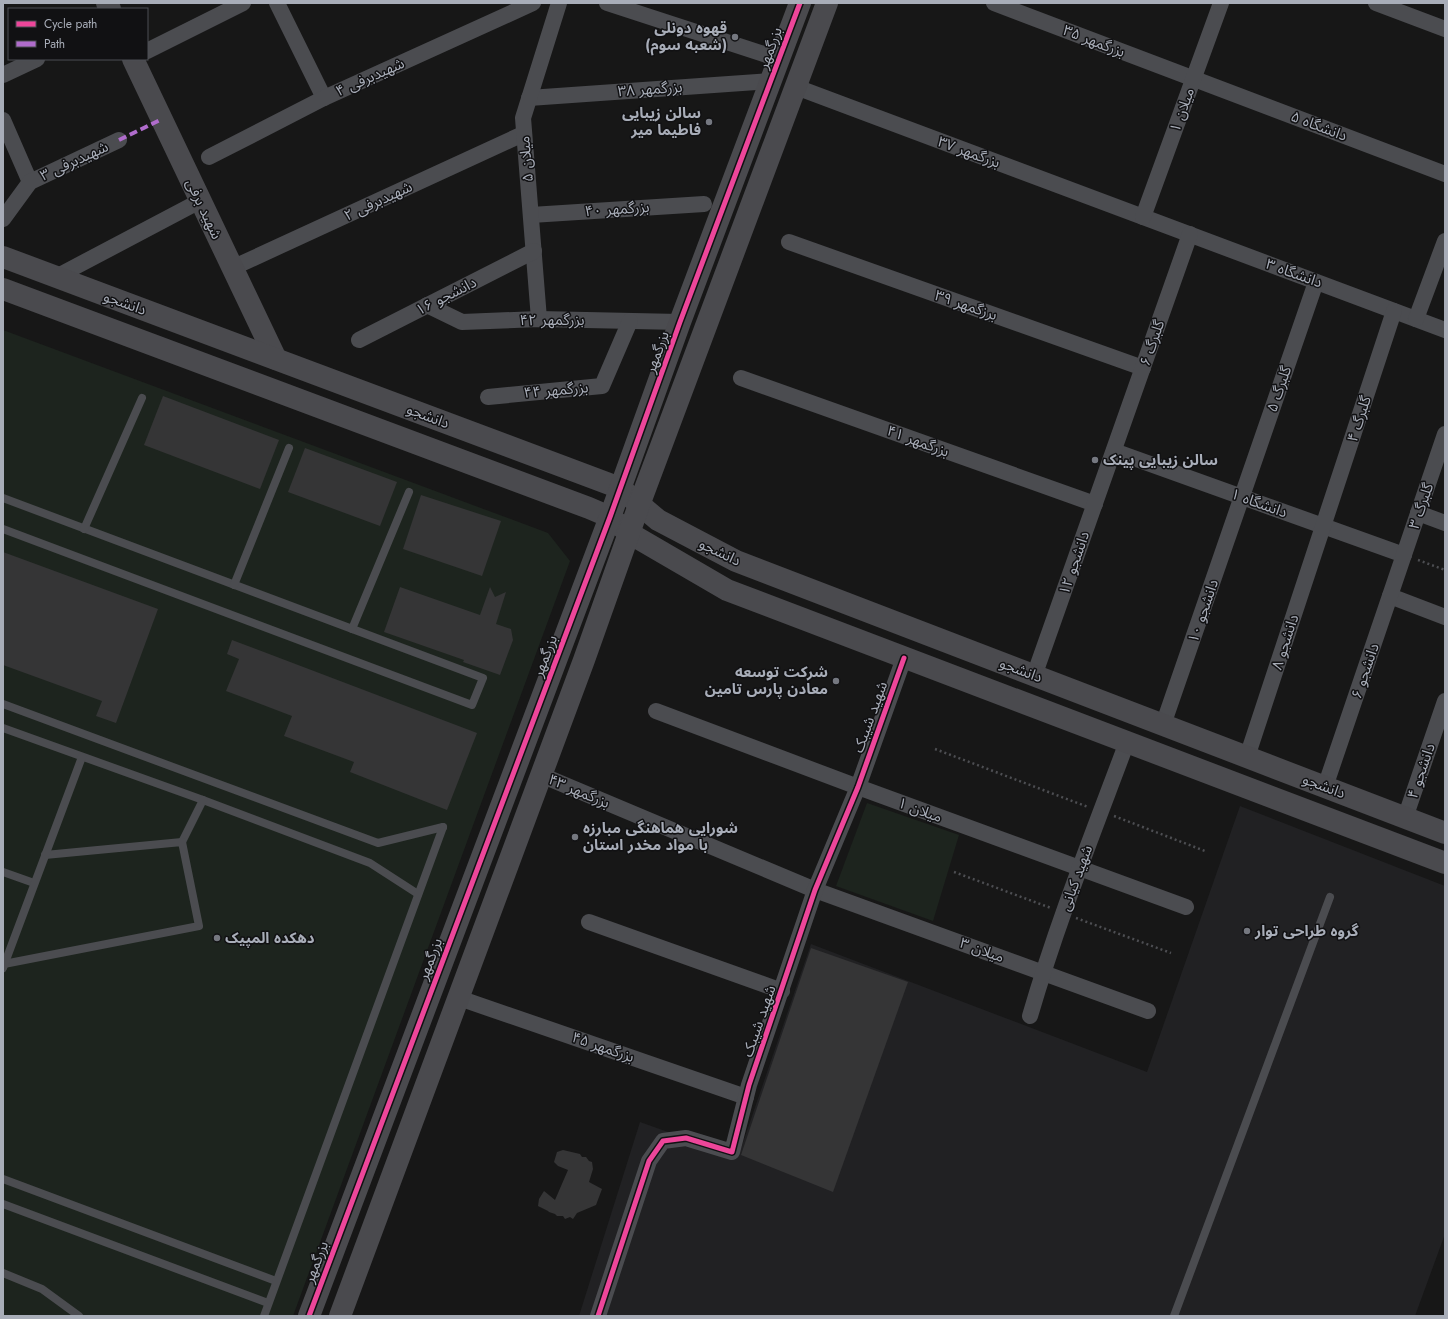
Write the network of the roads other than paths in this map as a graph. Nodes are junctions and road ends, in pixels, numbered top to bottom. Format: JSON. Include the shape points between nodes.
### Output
{"nodes":[{"id":1,"x":243,"y":3,"type":"edge"},
{"id":2,"x":277,"y":3,"type":"edge"},
{"id":3,"x":533,"y":3,"type":"edge"},
{"id":4,"x":560,"y":3,"type":"edge"},
{"id":5,"x":607,"y":3,"type":"edge"},
{"id":6,"x":800,"y":3,"type":"edge"},
{"id":7,"x":827,"y":3,"type":"edge"},
{"id":8,"x":994,"y":3,"type":"edge"},
{"id":9,"x":1221,"y":3,"type":"edge"},
{"id":10,"x":1376,"y":3,"type":"edge"},
{"id":11,"x":1445,"y":29,"type":"edge"},
{"id":12,"x":148,"y":50,"type":"edge"},
{"id":13,"x":779,"y":59,"type":"junction"},
{"id":14,"x":35,"y":60,"type":"edge"},
{"id":15,"x":133,"y":60,"type":"edge"},
{"id":16,"x":3,"y":75,"type":"edge"},
{"id":17,"x":1193,"y":78,"type":"junction"},
{"id":18,"x":771,"y":81,"type":"junction"},
{"id":19,"x":796,"y":87,"type":"junction"},
{"id":20,"x":324,"y":98,"type":"junction"},
{"id":21,"x":529,"y":98,"type":"junction"},
{"id":22,"x":3,"y":120,"type":"edge"},
{"id":23,"x":524,"y":134,"type":"junction"},
{"id":24,"x":119,"y":140,"type":"dead end"},
{"id":25,"x":209,"y":157,"type":"dead end"},
{"id":26,"x":1445,"y":174,"type":"edge"},
{"id":27,"x":30,"y":182,"type":"junction"},
{"id":28,"x":200,"y":201,"type":"junction"},
{"id":29,"x":704,"y":204,"type":"dead end"},
{"id":30,"x":531,"y":215,"type":"junction"},
{"id":31,"x":1142,"y":217,"type":"junction"},
{"id":32,"x":3,"y":219,"type":"edge"},
{"id":33,"x":1190,"y":234,"type":"junction"},
{"id":34,"x":1445,"y":241,"type":"edge"},
{"id":35,"x":789,"y":242,"type":"dead end"},
{"id":36,"x":534,"y":251,"type":"junction"},
{"id":37,"x":3,"y":257,"type":"edge"},
{"id":38,"x":232,"y":268,"type":"junction"},
{"id":39,"x":56,"y":277,"type":"junction"},
{"id":40,"x":1316,"y":282,"type":"junction"},
{"id":41,"x":3,"y":289,"type":"edge"},
{"id":42,"x":427,"y":305,"type":"junction"},
{"id":43,"x":1394,"y":311,"type":"junction"},
{"id":44,"x":539,"y":319,"type":"junction"},
{"id":45,"x":1416,"y":319,"type":"junction"},
{"id":46,"x":630,"y":321,"type":"junction"},
{"id":47,"x":680,"y":322,"type":"junction"},
{"id":48,"x":1445,"y":330,"type":"edge"},
{"id":49,"x":359,"y":340,"type":"dead end"},
{"id":50,"x":276,"y":359,"type":"junction"},
{"id":51,"x":1143,"y":368,"type":"junction"},
{"id":52,"x":741,"y":378,"type":"dead end"},
{"id":53,"x":488,"y":396,"type":"dead end"},
{"id":54,"x":142,"y":398,"type":"dead end"},
{"id":55,"x":1445,"y":434,"type":"edge"},
{"id":56,"x":289,"y":448,"type":"dead end"},
{"id":57,"x":1114,"y":451,"type":"junction"},
{"id":58,"x":620,"y":488,"type":"junction"},
{"id":59,"x":409,"y":492,"type":"dead end"},
{"id":60,"x":1242,"y":497,"type":"junction"},
{"id":61,"x":3,"y":498,"type":"edge"},
{"id":62,"x":1095,"y":504,"type":"junction"},
{"id":63,"x":640,"y":505,"type":"junction"},
{"id":64,"x":1418,"y":513,"type":"junction"},
{"id":65,"x":610,"y":517,"type":"junction"},
{"id":66,"x":1445,"y":523,"type":"edge"},
{"id":67,"x":1323,"y":526,"type":"junction"},
{"id":68,"x":3,"y":529,"type":"edge"},
{"id":69,"x":84,"y":529,"type":"junction"},
{"id":70,"x":629,"y":533,"type":"junction"},
{"id":71,"x":1404,"y":555,"type":"junction"},
{"id":72,"x":234,"y":585,"type":"junction"},
{"id":73,"x":1390,"y":596,"type":"junction"},
{"id":74,"x":1445,"y":617,"type":"edge"},
{"id":75,"x":352,"y":630,"type":"junction"},
{"id":76,"x":904,"y":658,"type":"junction"},
{"id":77,"x":1034,"y":676,"type":"junction"},
{"id":78,"x":1445,"y":701,"type":"edge"},
{"id":79,"x":3,"y":704,"type":"edge"},
{"id":80,"x":656,"y":710,"type":"dead end"},
{"id":81,"x":1163,"y":725,"type":"junction"},
{"id":82,"x":3,"y":728,"type":"edge"},
{"id":83,"x":1127,"y":742,"type":"junction"},
{"id":84,"x":82,"y":757,"type":"junction"},
{"id":85,"x":1247,"y":757,"type":"junction"},
{"id":86,"x":541,"y":776,"type":"junction"},
{"id":87,"x":858,"y":787,"type":"junction"},
{"id":88,"x":1325,"y":787,"type":"junction"},
{"id":89,"x":203,"y":800,"type":"junction"},
{"id":90,"x":1405,"y":818,"type":"junction"},
{"id":91,"x":1445,"y":833,"type":"edge"},
{"id":92,"x":182,"y":842,"type":"junction"},
{"id":93,"x":45,"y":855,"type":"junction"},
{"id":94,"x":1445,"y":864,"type":"edge"},
{"id":95,"x":1079,"y":869,"type":"junction"},
{"id":96,"x":3,"y":872,"type":"edge"},
{"id":97,"x":34,"y":883,"type":"junction"},
{"id":98,"x":816,"y":890,"type":"junction"},
{"id":99,"x":418,"y":894,"type":"junction"},
{"id":100,"x":1330,"y":897,"type":"dead end"},
{"id":101,"x":1186,"y":907,"type":"dead end"},
{"id":102,"x":589,"y":922,"type":"dead end"},
{"id":103,"x":4,"y":966,"type":"edge"},
{"id":104,"x":1043,"y":972,"type":"junction"},
{"id":105,"x":782,"y":991,"type":"junction"},
{"id":106,"x":426,"y":1004,"type":"junction"},
{"id":107,"x":456,"y":1007,"type":"junction"},
{"id":108,"x":1148,"y":1011,"type":"dead end"},
{"id":109,"x":1030,"y":1016,"type":"dead end"},
{"id":110,"x":746,"y":1097,"type":"junction"},
{"id":111,"x":3,"y":1179,"type":"edge"},
{"id":112,"x":3,"y":1204,"type":"edge"},
{"id":113,"x":3,"y":1273,"type":"edge"},
{"id":114,"x":276,"y":1281,"type":"junction"},
{"id":115,"x":268,"y":1303,"type":"junction"},
{"id":116,"x":78,"y":1316,"type":"edge"},
{"id":117,"x":264,"y":1316,"type":"edge"},
{"id":118,"x":309,"y":1316,"type":"edge"},
{"id":119,"x":340,"y":1316,"type":"edge"},
{"id":120,"x":598,"y":1316,"type":"edge"},
{"id":121,"x":1174,"y":1316,"type":"edge"}],
"edges":[{"from":1,"to":12,"type":"street"},
{"from":2,"to":20,"type":"street"},
{"from":3,"to":20,"type":"street","name":"شهیدبرفی ۴"},
{"from":4,"to":21,"type":"street","name":"میلان ۵"},
{"from":5,"to":13,"type":"street"},
{"from":6,"to":13,"type":"street","name":"بزرگمهر"},
{"from":7,"to":19,"type":"street"},
{"from":8,"to":17,"type":"street","name":"بزرگمهر ۳۵"},
{"from":9,"to":17,"type":"street","name":"میلان ۱"},
{"from":10,"to":11,"type":"street"},
{"from":13,"to":18,"type":"street","name":"بزرگمهر"},
{"from":14,"to":16,"type":"street"},
{"from":15,"to":28,"type":"street","name":"شهید برفی"},
{"from":17,"to":26,"type":"street","name":"دانشگاه ۵"},
{"from":17,"to":31,"type":"street","name":"میلان ۱"},
{"from":18,"to":21,"type":"street","name":"بزرگمهر ۳۸"},
{"from":18,"to":47,"type":"street","name":"بزرگمهر"},
{"from":19,"to":31,"type":"street","name":"بزرگمهر ۳۷"},
{"from":19,"to":63,"type":"street"},
{"from":20,"to":25,"type":"street","name":"شهیدبرفی ۴"},
{"from":21,"to":23,"type":"street","name":"میلان ۵","via":[[523,118]]},
{"from":22,"to":27,"type":"street"},
{"from":23,"to":30,"type":"street","name":"میلان ۵"},
{"from":23,"to":38,"type":"street","name":"شهیدبرفی ۲"},
{"from":24,"to":27,"type":"street","name":"شهیدبرفی ۳"},
{"from":27,"to":32,"type":"street"},
{"from":28,"to":38,"type":"street","name":"شهید برفی"},
{"from":28,"to":39,"type":"street"},
{"from":29,"to":30,"type":"street","name":"بزرگمهر ۴۰"},
{"from":30,"to":36,"type":"street","name":"میلان ۵"},
{"from":31,"to":33,"type":"street","name":"دانشگاه ۳"},
{"from":33,"to":40,"type":"street","name":"دانشگاه ۳"},
{"from":33,"to":51,"type":"street","name":"گلبرگ ۶"},
{"from":34,"to":45,"type":"street"},
{"from":35,"to":51,"type":"street","name":"برزگمهر ۳۹"},
{"from":36,"to":42,"type":"street","name":"دانشجو ۱۶"},
{"from":36,"to":44,"type":"street","name":"میلان ۵"},
{"from":37,"to":39,"type":"street","name":"دانشجو"},
{"from":38,"to":50,"type":"street","name":"شهید برفی"},
{"from":39,"to":50,"type":"street","name":"دانشجو"},
{"from":40,"to":43,"type":"street","name":"دانشگاه ۳"},
{"from":40,"to":60,"type":"street","name":"گلبرگ ۵"},
{"from":41,"to":65,"type":"street","name":"دانشجو"},
{"from":42,"to":44,"type":"street","name":"بزرگمهر ۴۲","via":[[462,322]]},
{"from":42,"to":49,"type":"street","name":"دانشجو ۱۶"},
{"from":43,"to":45,"type":"street","name":"دانشگاه ۳"},
{"from":43,"to":67,"type":"street","name":"گلبرگ ۴"},
{"from":44,"to":46,"type":"street","name":"بزرگمهر ۴۲"},
{"from":45,"to":48,"type":"street","name":"دانشگاه ۳"},
{"from":46,"to":47,"type":"street","name":"بزرگمهر ۴۲"},
{"from":46,"to":53,"type":"street","name":"بزرگمهر ۴۴","via":[[602,386]]},
{"from":47,"to":58,"type":"street","name":"بزرگمهر"},
{"from":50,"to":58,"type":"street","name":"دانشجو"},
{"from":51,"to":57,"type":"street","name":"گلبرگ ۶"},
{"from":52,"to":62,"type":"street","name":"بزرگمهر ۴۱"},
{"from":54,"to":69,"type":"lane"},
{"from":55,"to":64,"type":"street","name":"گلبرگ ۳"},
{"from":56,"to":72,"type":"lane"},
{"from":57,"to":60,"type":"street","name":"دانشگاه ۱"},
{"from":57,"to":62,"type":"street","name":"دانشجو ۱۲"},
{"from":58,"to":63,"type":"street","name":"دانشجو"},
{"from":58,"to":65,"type":"street","name":"بزرگمهر"},
{"from":59,"to":75,"type":"lane"},
{"from":60,"to":67,"type":"street","name":"دانشگاه ۱"},
{"from":60,"to":81,"type":"street","name":"دانشجو ۱۰"},
{"from":61,"to":69,"type":"lane"},
{"from":62,"to":77,"type":"street","name":"دانشجو ۱۲"},
{"from":63,"to":70,"type":"street"},
{"from":63,"to":77,"type":"street","name":"دانشجو","via":[[658,520],[736,561]]},
{"from":64,"to":66,"type":"street"},
{"from":64,"to":71,"type":"street","name":"گلبرگ ۳"},
{"from":65,"to":70,"type":"street","name":"دانشجو"},
{"from":65,"to":106,"type":"street","name":"بزرگمهر"},
{"from":67,"to":71,"type":"street","name":"دانشگاه ۱"},
{"from":67,"to":85,"type":"street","name":"دانشجو ۸"},
{"from":68,"to":75,"type":"lane","via":[[472,705],[483,678]]},
{"from":69,"to":72,"type":"lane"},
{"from":70,"to":76,"type":"street","name":"دانشجو","via":[[727,590]]},
{"from":70,"to":86,"type":"street"},
{"from":71,"to":73,"type":"street","name":"دانشجو ۶"},
{"from":72,"to":75,"type":"lane"},
{"from":73,"to":74,"type":"street"},
{"from":73,"to":88,"type":"street","name":"دانشجو ۶"},
{"from":76,"to":83,"type":"street","name":"دانشجو"},
{"from":76,"to":87,"type":"street","name":"شهید شیبک"},
{"from":77,"to":81,"type":"street","name":"دانشجو"},
{"from":78,"to":90,"type":"street","name":"دانشجو ۴"},
{"from":79,"to":99,"type":"lane","via":[[378,843],[443,826]]},
{"from":80,"to":87,"type":"street","name":"میلان ۱"},
{"from":81,"to":85,"type":"street","name":"دانشجو"},
{"from":82,"to":84,"type":"lane"},
{"from":83,"to":94,"type":"street","name":"دانشجو"},
{"from":83,"to":95,"type":"street","name":"شهید کیانی"},
{"from":84,"to":89,"type":"lane"},
{"from":84,"to":93,"type":"lane"},
{"from":85,"to":88,"type":"street","name":"دانشجو"},
{"from":86,"to":98,"type":"street","name":"بزرگمهر ۴۳"},
{"from":86,"to":107,"type":"street"},
{"from":87,"to":95,"type":"street","name":"میلان ۱"},
{"from":87,"to":98,"type":"street","name":"شهید شیبک"},
{"from":88,"to":90,"type":"street","name":"دانشجو"},
{"from":89,"to":92,"type":"lane"},
{"from":89,"to":99,"type":"lane","via":[[370,863]]},
{"from":90,"to":91,"type":"street","name":"دانشجو"},
{"from":92,"to":93,"type":"lane"},
{"from":92,"to":103,"type":"lane","via":[[199,926]]},
{"from":93,"to":97,"type":"lane"},
{"from":95,"to":101,"type":"street","name":"میلان ۱"},
{"from":95,"to":104,"type":"street","name":"شهید کیانی"},
{"from":96,"to":97,"type":"lane"},
{"from":97,"to":103,"type":"lane"},
{"from":98,"to":104,"type":"street","name":"میلان ۳"},
{"from":98,"to":105,"type":"street","name":"شهید شیبک"},
{"from":99,"to":114,"type":"lane"},
{"from":100,"to":121,"type":"lane"},
{"from":102,"to":105,"type":"street"},
{"from":104,"to":108,"type":"street","name":"میلان ۳"},
{"from":104,"to":109,"type":"street","name":"شهید کیانی"},
{"from":105,"to":110,"type":"street","name":"شهید شیبک"},
{"from":106,"to":107,"type":"street"},
{"from":106,"to":118,"type":"street","name":"بزرگمهر"},
{"from":107,"to":110,"type":"street","name":"بزرگمهر ۴۵"},
{"from":107,"to":119,"type":"street"},
{"from":110,"to":120,"type":"street","name":"شهید شیبک","via":[[732,1152],[686,1138],[663,1141],[659,1146],[649,1161]]},
{"from":111,"to":114,"type":"lane"},
{"from":112,"to":115,"type":"lane"},
{"from":113,"to":116,"type":"lane","via":[[42,1289]]},
{"from":114,"to":115,"type":"lane"},
{"from":115,"to":117,"type":"lane"}]}
